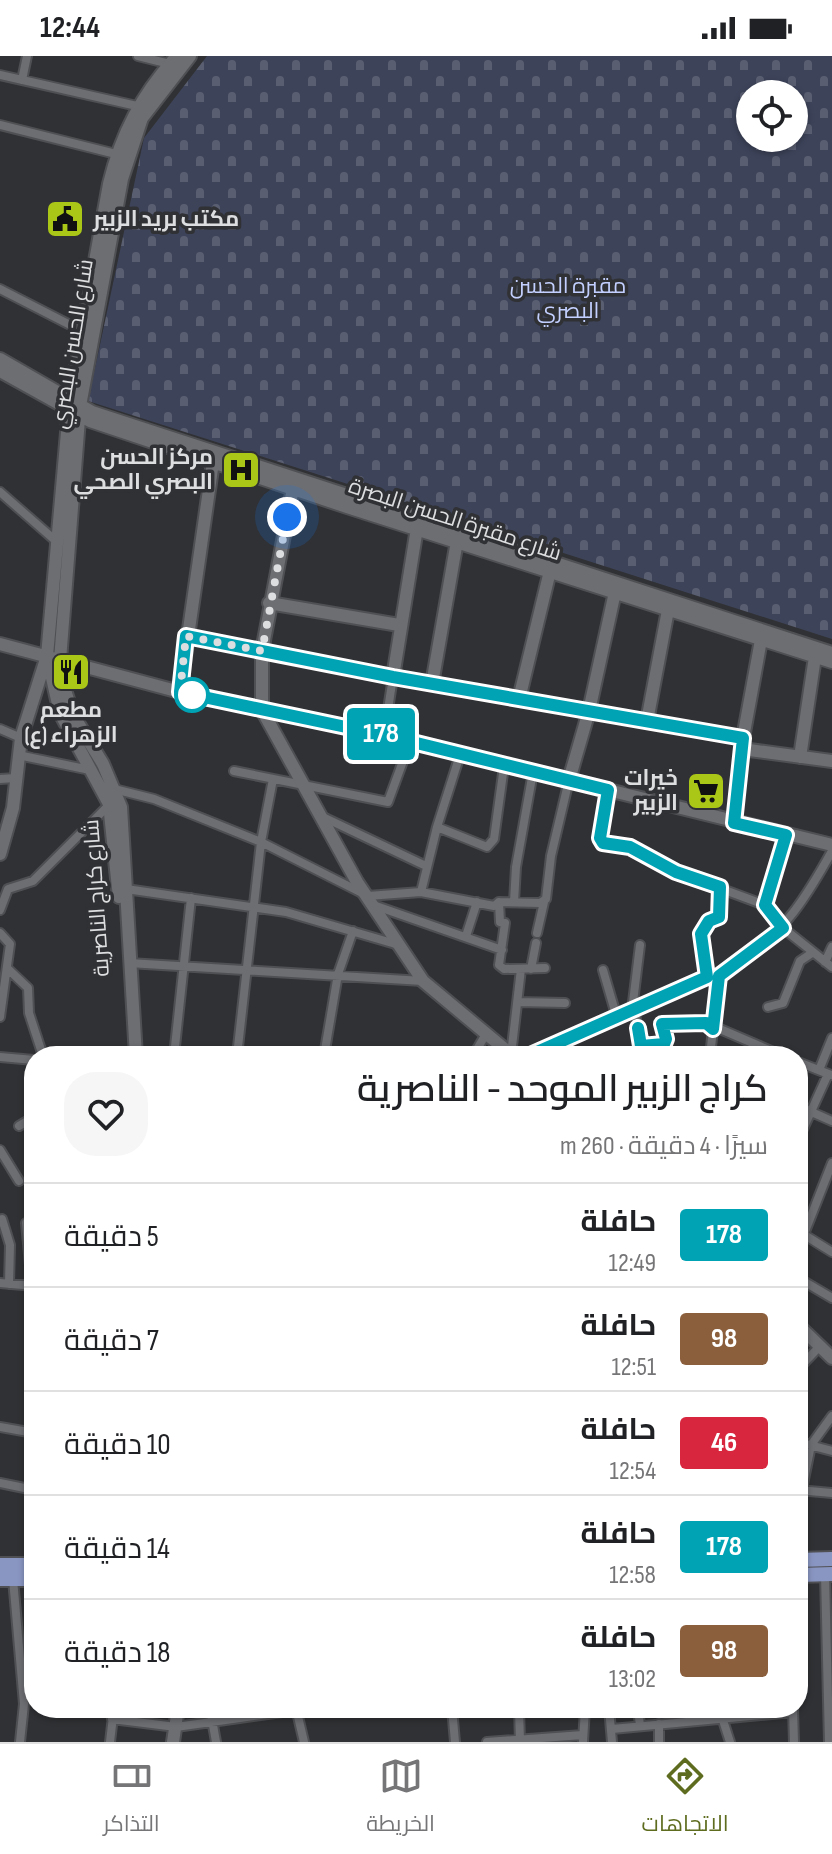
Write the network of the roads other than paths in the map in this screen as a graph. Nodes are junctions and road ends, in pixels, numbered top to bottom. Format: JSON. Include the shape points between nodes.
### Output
{"nodes":[{"id":1,"x":27,"y":56,"type":"edge"},
{"id":2,"x":138,"y":56,"type":"edge"},
{"id":3,"x":190,"y":56,"type":"edge"},
{"id":4,"x":174,"y":60,"type":"edge"},
{"id":5,"x":0,"y":75,"type":"edge"},
{"id":6,"x":22,"y":80,"type":"junction"},
{"id":7,"x":137,"y":106,"type":"junction"},
{"id":8,"x":0,"y":125,"type":"edge"},
{"id":9,"x":116,"y":154,"type":"junction"},
{"id":10,"x":0,"y":289,"type":"edge"},
{"id":11,"x":82,"y":331,"type":"junction"},
{"id":12,"x":0,"y":359,"type":"edge"},
{"id":13,"x":0,"y":371,"type":"edge"},
{"id":14,"x":75,"y":407,"type":"junction"},
{"id":15,"x":213,"y":462,"type":"junction"},
{"id":16,"x":293,"y":488,"type":"junction"},
{"id":17,"x":0,"y":492,"type":"edge"},
{"id":18,"x":349,"y":501,"type":"junction"},
{"id":19,"x":417,"y":528,"type":"junction"},
{"id":20,"x":56,"y":541,"type":"junction"},
{"id":21,"x":457,"y":541,"type":"junction"},
{"id":22,"x":511,"y":553,"type":"junction"},
{"id":23,"x":550,"y":571,"type":"junction"},
{"id":24,"x":615,"y":592,"type":"junction"},
{"id":25,"x":269,"y":603,"type":"junction"},
{"id":26,"x":668,"y":610,"type":"junction"},
{"id":27,"x":399,"y":625,"type":"junction"},
{"id":28,"x":186,"y":636,"type":"junction"},
{"id":29,"x":761,"y":640,"type":"junction"},
{"id":30,"x":0,"y":644,"type":"edge"},
{"id":31,"x":262,"y":651,"type":"junction"},
{"id":32,"x":832,"y":653,"type":"edge"},
{"id":33,"x":815,"y":657,"type":"junction"},
{"id":34,"x":54,"y":658,"type":"junction"},
{"id":35,"x":832,"y":662,"type":"edge"},
{"id":36,"x":393,"y":677,"type":"junction"},
{"id":37,"x":432,"y":684,"type":"junction"},
{"id":38,"x":180,"y":692,"type":"junction"},
{"id":39,"x":519,"y":699,"type":"junction"},
{"id":40,"x":262,"y":710,"type":"junction"},
{"id":41,"x":589,"y":711,"type":"junction"},
{"id":42,"x":647,"y":721,"type":"junction"},
{"id":43,"x":0,"y":729,"type":"edge"},
{"id":44,"x":384,"y":735,"type":"junction"},
{"id":45,"x":21,"y":738,"type":"junction"},
{"id":46,"x":410,"y":742,"type":"junction"},
{"id":47,"x":743,"y":743,"type":"junction"},
{"id":48,"x":18,"y":755,"type":"junction"},
{"id":49,"x":460,"y":755,"type":"junction"},
{"id":50,"x":800,"y":757,"type":"junction"},
{"id":51,"x":832,"y":761,"type":"edge"},
{"id":52,"x":504,"y":766,"type":"junction"},
{"id":53,"x":90,"y":770,"type":"junction"},
{"id":54,"x":234,"y":771,"type":"dead end"},
{"id":55,"x":533,"y":772,"type":"junction"},
{"id":56,"x":16,"y":778,"type":"junction"},
{"id":57,"x":0,"y":779,"type":"edge"},
{"id":58,"x":273,"y":779,"type":"junction"},
{"id":59,"x":569,"y":780,"type":"junction"},
{"id":60,"x":305,"y":785,"type":"junction"},
{"id":61,"x":114,"y":789,"type":"junction"},
{"id":62,"x":608,"y":790,"type":"junction"},
{"id":63,"x":109,"y":804,"type":"junction"},
{"id":64,"x":6,"y":810,"type":"edge"},
{"id":65,"x":325,"y":818,"type":"junction"},
{"id":66,"x":734,"y":823,"type":"junction"},
{"id":67,"x":437,"y":827,"type":"junction"},
{"id":68,"x":786,"y":835,"type":"junction"},
{"id":69,"x":261,"y":842,"type":"junction"},
{"id":70,"x":832,"y":848,"type":"edge"},
{"id":71,"x":0,"y":854,"type":"edge"},
{"id":72,"x":426,"y":866,"type":"junction"},
{"id":73,"x":4,"y":887,"type":"edge"},
{"id":74,"x":720,"y":887,"type":"junction"},
{"id":75,"x":126,"y":889,"type":"junction"},
{"id":76,"x":421,"y":892,"type":"junction"},
{"id":77,"x":191,"y":898,"type":"junction"},
{"id":78,"x":372,"y":901,"type":"junction"},
{"id":79,"x":477,"y":902,"type":"junction"},
{"id":80,"x":499,"y":902,"type":"junction"},
{"id":81,"x":514,"y":902,"type":"junction"},
{"id":82,"x":544,"y":902,"type":"junction"},
{"id":83,"x":765,"y":905,"type":"junction"},
{"id":84,"x":253,"y":908,"type":"junction"},
{"id":85,"x":0,"y":910,"type":"edge"},
{"id":86,"x":783,"y":928,"type":"junction"},
{"id":87,"x":353,"y":931,"type":"junction"},
{"id":88,"x":0,"y":933,"type":"edge"},
{"id":89,"x":537,"y":933,"type":"dead end"},
{"id":90,"x":466,"y":936,"type":"junction"},
{"id":91,"x":536,"y":943,"type":"dead end"},
{"id":92,"x":640,"y":945,"type":"dead end"},
{"id":93,"x":401,"y":946,"type":"junction"},
{"id":94,"x":832,"y":947,"type":"edge"},
{"id":95,"x":502,"y":950,"type":"junction"},
{"id":96,"x":812,"y":953,"type":"junction"},
{"id":97,"x":129,"y":963,"type":"junction"},
{"id":98,"x":829,"y":964,"type":"edge"},
{"id":99,"x":183,"y":966,"type":"junction"},
{"id":100,"x":545,"y":968,"type":"dead end"},
{"id":101,"x":8,"y":969,"type":"junction"},
{"id":102,"x":521,"y":969,"type":"junction"},
{"id":103,"x":531,"y":969,"type":"junction"},
{"id":104,"x":246,"y":970,"type":"junction"},
{"id":105,"x":603,"y":970,"type":"dead end"},
{"id":106,"x":338,"y":974,"type":"junction"},
{"id":107,"x":719,"y":976,"type":"junction"},
{"id":108,"x":707,"y":977,"type":"junction"},
{"id":109,"x":423,"y":981,"type":"junction"},
{"id":110,"x":518,"y":1002,"type":"junction"},
{"id":111,"x":565,"y":1003,"type":"dead end"},
{"id":112,"x":768,"y":1007,"type":"dead end"},
{"id":113,"x":635,"y":1010,"type":"junction"},
{"id":114,"x":0,"y":1017,"type":"edge"},
{"id":115,"x":617,"y":1018,"type":"junction"},
{"id":116,"x":713,"y":1029,"type":"junction"},
{"id":117,"x":486,"y":1034,"type":"junction"},
{"id":118,"x":832,"y":1038,"type":"edge"},
{"id":119,"x":40,"y":1046,"type":"edge"},
{"id":120,"x":127,"y":1046,"type":"edge"},
{"id":121,"x":135,"y":1046,"type":"edge"},
{"id":122,"x":175,"y":1046,"type":"edge"},
{"id":123,"x":238,"y":1046,"type":"edge"},
{"id":124,"x":326,"y":1046,"type":"edge"},
{"id":125,"x":479,"y":1046,"type":"edge"},
{"id":126,"x":501,"y":1046,"type":"edge"},
{"id":127,"x":513,"y":1046,"type":"edge"},
{"id":128,"x":551,"y":1046,"type":"edge"},
{"id":129,"x":640,"y":1046,"type":"edge"},
{"id":130,"x":657,"y":1046,"type":"edge"},
{"id":131,"x":711,"y":1046,"type":"edge"},
{"id":132,"x":757,"y":1046,"type":"edge"},
{"id":133,"x":0,"y":1057,"type":"edge"},
{"id":134,"x":24,"y":1059,"type":"edge"},
{"id":135,"x":826,"y":1073,"type":"edge"},
{"id":136,"x":810,"y":1112,"type":"junction"},
{"id":137,"x":808,"y":1117,"type":"edge"},
{"id":138,"x":832,"y":1121,"type":"edge"},
{"id":139,"x":24,"y":1123,"type":"edge"},
{"id":140,"x":19,"y":1126,"type":"dead end"},
{"id":141,"x":0,"y":1150,"type":"edge"},
{"id":142,"x":832,"y":1163,"type":"edge"},
{"id":143,"x":19,"y":1181,"type":"dead end"},
{"id":144,"x":808,"y":1216,"type":"edge"},
{"id":145,"x":2,"y":1219,"type":"dead end"},
{"id":146,"x":808,"y":1237,"type":"edge"},
{"id":147,"x":832,"y":1252,"type":"edge"},
{"id":148,"x":4,"y":1284,"type":"edge"},
{"id":149,"x":808,"y":1284,"type":"edge"},
{"id":150,"x":24,"y":1285,"type":"edge"},
{"id":151,"x":832,"y":1298,"type":"edge"},
{"id":152,"x":808,"y":1335,"type":"edge"},
{"id":153,"x":820,"y":1346,"type":"junction"},
{"id":154,"x":832,"y":1358,"type":"edge"},
{"id":155,"x":808,"y":1359,"type":"edge"},
{"id":156,"x":832,"y":1416,"type":"edge"},
{"id":157,"x":0,"y":1427,"type":"edge"},
{"id":158,"x":24,"y":1431,"type":"edge"},
{"id":159,"x":808,"y":1444,"type":"edge"},
{"id":160,"x":811,"y":1445,"type":"junction"},
{"id":161,"x":832,"y":1451,"type":"edge"},
{"id":162,"x":808,"y":1456,"type":"edge"},
{"id":163,"x":0,"y":1483,"type":"edge"},
{"id":164,"x":24,"y":1488,"type":"edge"},
{"id":165,"x":808,"y":1491,"type":"edge"},
{"id":166,"x":832,"y":1493,"type":"edge"},
{"id":167,"x":832,"y":1559,"type":"edge"},
{"id":168,"x":808,"y":1560,"type":"edge"},
{"id":169,"x":0,"y":1565,"type":"edge"},
{"id":170,"x":24,"y":1565,"type":"edge"},
{"id":171,"x":829,"y":1574,"type":"edge"},
{"id":172,"x":808,"y":1575,"type":"edge"},
{"id":173,"x":6,"y":1579,"type":"edge"},
{"id":174,"x":177,"y":1718,"type":"edge"},
{"id":175,"x":211,"y":1718,"type":"edge"},
{"id":176,"x":242,"y":1718,"type":"edge"},
{"id":177,"x":299,"y":1718,"type":"edge"},
{"id":178,"x":453,"y":1718,"type":"edge"},
{"id":179,"x":519,"y":1718,"type":"edge"},
{"id":180,"x":584,"y":1718,"type":"edge"},
{"id":181,"x":610,"y":1718,"type":"edge"},
{"id":182,"x":639,"y":1718,"type":"edge"},
{"id":183,"x":687,"y":1718,"type":"edge"},
{"id":184,"x":722,"y":1718,"type":"edge"},
{"id":185,"x":793,"y":1718,"type":"edge"},
{"id":186,"x":112,"y":1719,"type":"joint"},
{"id":187,"x":831,"y":1722,"type":"edge"},
{"id":188,"x":212,"y":1723,"type":"junction"},
{"id":189,"x":659,"y":1724,"type":"junction"},
{"id":190,"x":640,"y":1726,"type":"junction"},
{"id":191,"x":176,"y":1727,"type":"junction"},
{"id":192,"x":612,"y":1729,"type":"junction"},
{"id":193,"x":583,"y":1739,"type":"edge"},
{"id":194,"x":520,"y":1741,"type":"edge"},
{"id":195,"x":20,"y":1742,"type":"edge"},
{"id":196,"x":110,"y":1742,"type":"edge"},
{"id":197,"x":173,"y":1742,"type":"edge"},
{"id":198,"x":216,"y":1742,"type":"edge"},
{"id":199,"x":304,"y":1742,"type":"edge"},
{"id":200,"x":455,"y":1742,"type":"edge"},
{"id":201,"x":487,"y":1742,"type":"edge"},
{"id":202,"x":612,"y":1742,"type":"edge"},
{"id":203,"x":659,"y":1742,"type":"edge"},
{"id":204,"x":730,"y":1742,"type":"edge"},
{"id":205,"x":794,"y":1742,"type":"edge"},
{"id":206,"x":829,"y":1742,"type":"edge"}],
"edges":[{"from":1,"to":6,"type":"street"},
{"from":2,"to":4,"type":"street"},
{"from":3,"to":14,"type":"street","name":"شارع الحسن البصري","via":[[152,101],[132,141]]},
{"from":4,"to":7,"type":"street","name":"شارع الحسن البصري"},
{"from":5,"to":6,"type":"street"},
{"from":6,"to":7,"type":"street"},
{"from":7,"to":9,"type":"street","name":"شارع الحسن البصري"},
{"from":8,"to":9,"type":"street"},
{"from":9,"to":11,"type":"street","name":"شارع الحسن البصري"},
{"from":10,"to":11,"type":"street"},
{"from":11,"to":14,"type":"street","name":"شارع الحسن البصري"},
{"from":12,"to":14,"type":"street"},
{"from":13,"to":14,"type":"street"},
{"from":14,"to":15,"type":"street","name":"شارع مقبرة الحسن البصرة"},
{"from":14,"to":18,"type":"street","name":"شارع مقبرة الحسن البصرة"},
{"from":14,"to":20,"type":"street","name":"شارع الحسن البصري"},
{"from":14,"to":34,"type":"street","name":"شارع الحسن البصري"},
{"from":15,"to":16,"type":"street","name":"شارع مقبرة الحسن البصرة"},
{"from":15,"to":28,"type":"street"},
{"from":16,"to":18,"type":"street","name":"شارع مقبرة الحسن البصرة"},
{"from":16,"to":25,"type":"street"},
{"from":17,"to":20,"type":"street"},
{"from":18,"to":19,"type":"street","name":"شارع مقبرة الحسن البصرة"},
{"from":18,"to":22,"type":"street","name":"شارع مقبرة الحسن البصرة"},
{"from":19,"to":21,"type":"street","name":"شارع مقبرة الحسن البصرة"},
{"from":19,"to":27,"type":"street"},
{"from":20,"to":34,"type":"street","name":"شارع الحسن البصري"},
{"from":21,"to":22,"type":"street","name":"شارع مقبرة الحسن البصرة"},
{"from":21,"to":37,"type":"street"},
{"from":22,"to":23,"type":"street","name":"شارع مقبرة الحسن البصرة"},
{"from":22,"to":32,"type":"street","name":"شارع مقبرة الحسن البصرة"},
{"from":23,"to":24,"type":"street","name":"شارع مقبرة الحسن البصرة"},
{"from":23,"to":39,"type":"street"},
{"from":24,"to":26,"type":"street","name":"شارع مقبرة الحسن البصرة"},
{"from":24,"to":41,"type":"street"},
{"from":25,"to":27,"type":"street"},
{"from":25,"to":31,"type":"street"},
{"from":26,"to":29,"type":"street","name":"شارع مقبرة الحسن البصرة"},
{"from":26,"to":42,"type":"street"},
{"from":27,"to":36,"type":"street"},
{"from":28,"to":31,"type":"street"},
{"from":28,"to":38,"type":"street"},
{"from":29,"to":33,"type":"street","name":"شارع مقبرة الحسن البصرة"},
{"from":29,"to":47,"type":"street"},
{"from":30,"to":34,"type":"street"},
{"from":31,"to":36,"type":"street"},
{"from":31,"to":40,"type":"street"},
{"from":33,"to":35,"type":"street","name":"شارع مقبرة الحسن البصرة"},
{"from":33,"to":50,"type":"street"},
{"from":34,"to":38,"type":"street"},
{"from":34,"to":45,"type":"street"},
{"from":34,"to":53,"type":"street","name":"شارع كراج الناصرية","via":[[60,713]]},
{"from":34,"to":61,"type":"street","name":"شارع كراج الناصرية","via":[[73,715]]},
{"from":36,"to":37,"type":"street"},
{"from":36,"to":44,"type":"street"},
{"from":37,"to":39,"type":"street"},
{"from":38,"to":40,"type":"street"},
{"from":39,"to":41,"type":"street"},
{"from":40,"to":44,"type":"street"},
{"from":40,"to":60,"type":"street"},
{"from":41,"to":42,"type":"street"},
{"from":41,"to":59,"type":"street"},
{"from":42,"to":47,"type":"street"},
{"from":43,"to":45,"type":"street"},
{"from":44,"to":46,"type":"street"},
{"from":45,"to":48,"type":"street"},
{"from":46,"to":49,"type":"street"},
{"from":46,"to":60,"type":"street","via":[[388,802]]},
{"from":47,"to":50,"type":"street"},
{"from":47,"to":66,"type":"street"},
{"from":48,"to":53,"type":"street"},
{"from":48,"to":56,"type":"street"},
{"from":49,"to":52,"type":"street"},
{"from":49,"to":67,"type":"street"},
{"from":50,"to":51,"type":"street"},
{"from":52,"to":55,"type":"street"},
{"from":52,"to":67,"type":"street","via":[[491,844],[483,846]]},
{"from":53,"to":63,"type":"street","name":"شارع كراج الناصرية"},
{"from":54,"to":58,"type":"street"},
{"from":55,"to":59,"type":"street"},
{"from":55,"to":81,"type":"street"},
{"from":56,"to":57,"type":"street"},
{"from":56,"to":64,"type":"street"},
{"from":58,"to":60,"type":"street"},
{"from":58,"to":69,"type":"street"},
{"from":59,"to":62,"type":"street"},
{"from":59,"to":82,"type":"street"},
{"from":60,"to":65,"type":"street"},
{"from":61,"to":69,"type":"street","via":[[154,799]]},
{"from":61,"to":75,"type":"street","name":"شارع كراج الناصرية","via":[[124,824]]},
{"from":62,"to":66,"type":"street"},
{"from":62,"to":74,"type":"street","via":[[603,843],[630,847],[676,872]]},
{"from":63,"to":73,"type":"street","via":[[33,881]]},
{"from":63,"to":120,"type":"street","name":"شارع كراج الناصرية"},
{"from":64,"to":71,"type":"street"},
{"from":65,"to":72,"type":"street"},
{"from":65,"to":78,"type":"street"},
{"from":66,"to":68,"type":"street"},
{"from":67,"to":72,"type":"street"},
{"from":68,"to":70,"type":"street"},
{"from":68,"to":83,"type":"street"},
{"from":69,"to":78,"type":"street"},
{"from":69,"to":84,"type":"street"},
{"from":70,"to":86,"type":"street"},
{"from":72,"to":76,"type":"street"},
{"from":73,"to":85,"type":"street"},
{"from":74,"to":83,"type":"street"},
{"from":74,"to":108,"type":"street","via":[[719,917],[701,934]]},
{"from":75,"to":77,"type":"street"},
{"from":75,"to":97,"type":"street","name":"شارع كراج الناصرية"},
{"from":76,"to":78,"type":"street"},
{"from":76,"to":79,"type":"street"},
{"from":77,"to":84,"type":"street"},
{"from":77,"to":99,"type":"street"},
{"from":78,"to":90,"type":"street"},
{"from":78,"to":93,"type":"street"},
{"from":79,"to":80,"type":"street"},
{"from":79,"to":90,"type":"street"},
{"from":80,"to":81,"type":"street"},
{"from":80,"to":95,"type":"street","via":[[500,922],[505,923]]},
{"from":81,"to":82,"type":"street"},
{"from":82,"to":89,"type":"street"},
{"from":83,"to":86,"type":"street"},
{"from":84,"to":87,"type":"street"},
{"from":84,"to":104,"type":"street"},
{"from":86,"to":96,"type":"street"},
{"from":86,"to":107,"type":"street"},
{"from":87,"to":93,"type":"street"},
{"from":87,"to":106,"type":"street"},
{"from":88,"to":101,"type":"street","via":[[10,944]]},
{"from":90,"to":95,"type":"street"},
{"from":91,"to":103,"type":"street"},
{"from":92,"to":113,"type":"street"},
{"from":93,"to":109,"type":"street"},
{"from":94,"to":98,"type":"street"},
{"from":95,"to":102,"type":"street","via":[[501,968]]},
{"from":96,"to":98,"type":"street"},
{"from":96,"to":112,"type":"street","via":[[800,961],[783,1003]]},
{"from":97,"to":99,"type":"street"},
{"from":97,"to":121,"type":"street","name":"شارع كراج الناصرية"},
{"from":99,"to":104,"type":"street"},
{"from":99,"to":122,"type":"street"},
{"from":100,"to":103,"type":"street"},
{"from":101,"to":114,"type":"street"},
{"from":101,"to":119,"type":"street","via":[[28,988]]},
{"from":102,"to":103,"type":"street"},
{"from":102,"to":110,"type":"street"},
{"from":104,"to":106,"type":"street"},
{"from":104,"to":123,"type":"street"},
{"from":105,"to":115,"type":"street"},
{"from":106,"to":109,"type":"street"},
{"from":106,"to":124,"type":"street"},
{"from":107,"to":108,"type":"street"},
{"from":107,"to":116,"type":"street"},
{"from":108,"to":113,"type":"street"},
{"from":109,"to":117,"type":"street"},
{"from":110,"to":111,"type":"street"},
{"from":110,"to":127,"type":"street"},
{"from":113,"to":115,"type":"street"},
{"from":113,"to":129,"type":"street"},
{"from":115,"to":128,"type":"street"},
{"from":116,"to":130,"type":"street","via":[[706,1023],[662,1024],[666,1039]]},
{"from":116,"to":131,"type":"street"},
{"from":116,"to":132,"type":"street"},
{"from":117,"to":125,"type":"street"},
{"from":117,"to":126,"type":"street"},
{"from":118,"to":135,"type":"street"},
{"from":133,"to":134,"type":"street"},
{"from":135,"to":136,"type":"street"},
{"from":136,"to":137,"type":"street"},
{"from":136,"to":138,"type":"street"},
{"from":139,"to":140,"type":"street"},
{"from":141,"to":143,"type":"street"},
{"from":142,"to":144,"type":"street"},
{"from":145,"to":148,"type":"street","via":[[10,1245]]},
{"from":146,"to":147,"type":"street"},
{"from":148,"to":150,"type":"street"},
{"from":149,"to":151,"type":"street"},
{"from":152,"to":153,"type":"street"},
{"from":153,"to":154,"type":"street"},
{"from":153,"to":155,"type":"street"},
{"from":156,"to":160,"type":"street"},
{"from":157,"to":158,"type":"street"},
{"from":159,"to":160,"type":"street"},
{"from":160,"to":161,"type":"street"},
{"from":160,"to":162,"type":"street"},
{"from":163,"to":164,"type":"street"},
{"from":165,"to":166,"type":"street"},
{"from":167,"to":168,"type":"main road"},
{"from":169,"to":170,"type":"main road"},
{"from":171,"to":172,"type":"main road"},
{"from":171,"to":187,"type":"street"},
{"from":173,"to":195,"type":"street","via":[[24,1704]]},
{"from":174,"to":191,"type":"street"},
{"from":175,"to":188,"type":"street"},
{"from":176,"to":188,"type":"street"},
{"from":177,"to":199,"type":"street"},
{"from":178,"to":200,"type":"street"},
{"from":179,"to":194,"type":"street"},
{"from":180,"to":193,"type":"street"},
{"from":181,"to":192,"type":"street"},
{"from":182,"to":190,"type":"street"},
{"from":183,"to":189,"type":"street"},
{"from":184,"to":204,"type":"street"},
{"from":185,"to":205,"type":"street"},
{"from":186,"to":191,"type":"street"},
{"from":186,"to":196,"type":"street"},
{"from":187,"to":206,"type":"street"},
{"from":188,"to":191,"type":"street"},
{"from":188,"to":198,"type":"street"},
{"from":189,"to":190,"type":"street"},
{"from":189,"to":203,"type":"street"},
{"from":190,"to":192,"type":"street"},
{"from":191,"to":197,"type":"street"},
{"from":192,"to":202,"type":"street"},
{"from":193,"to":194,"type":"street"},
{"from":194,"to":201,"type":"street"}]}
